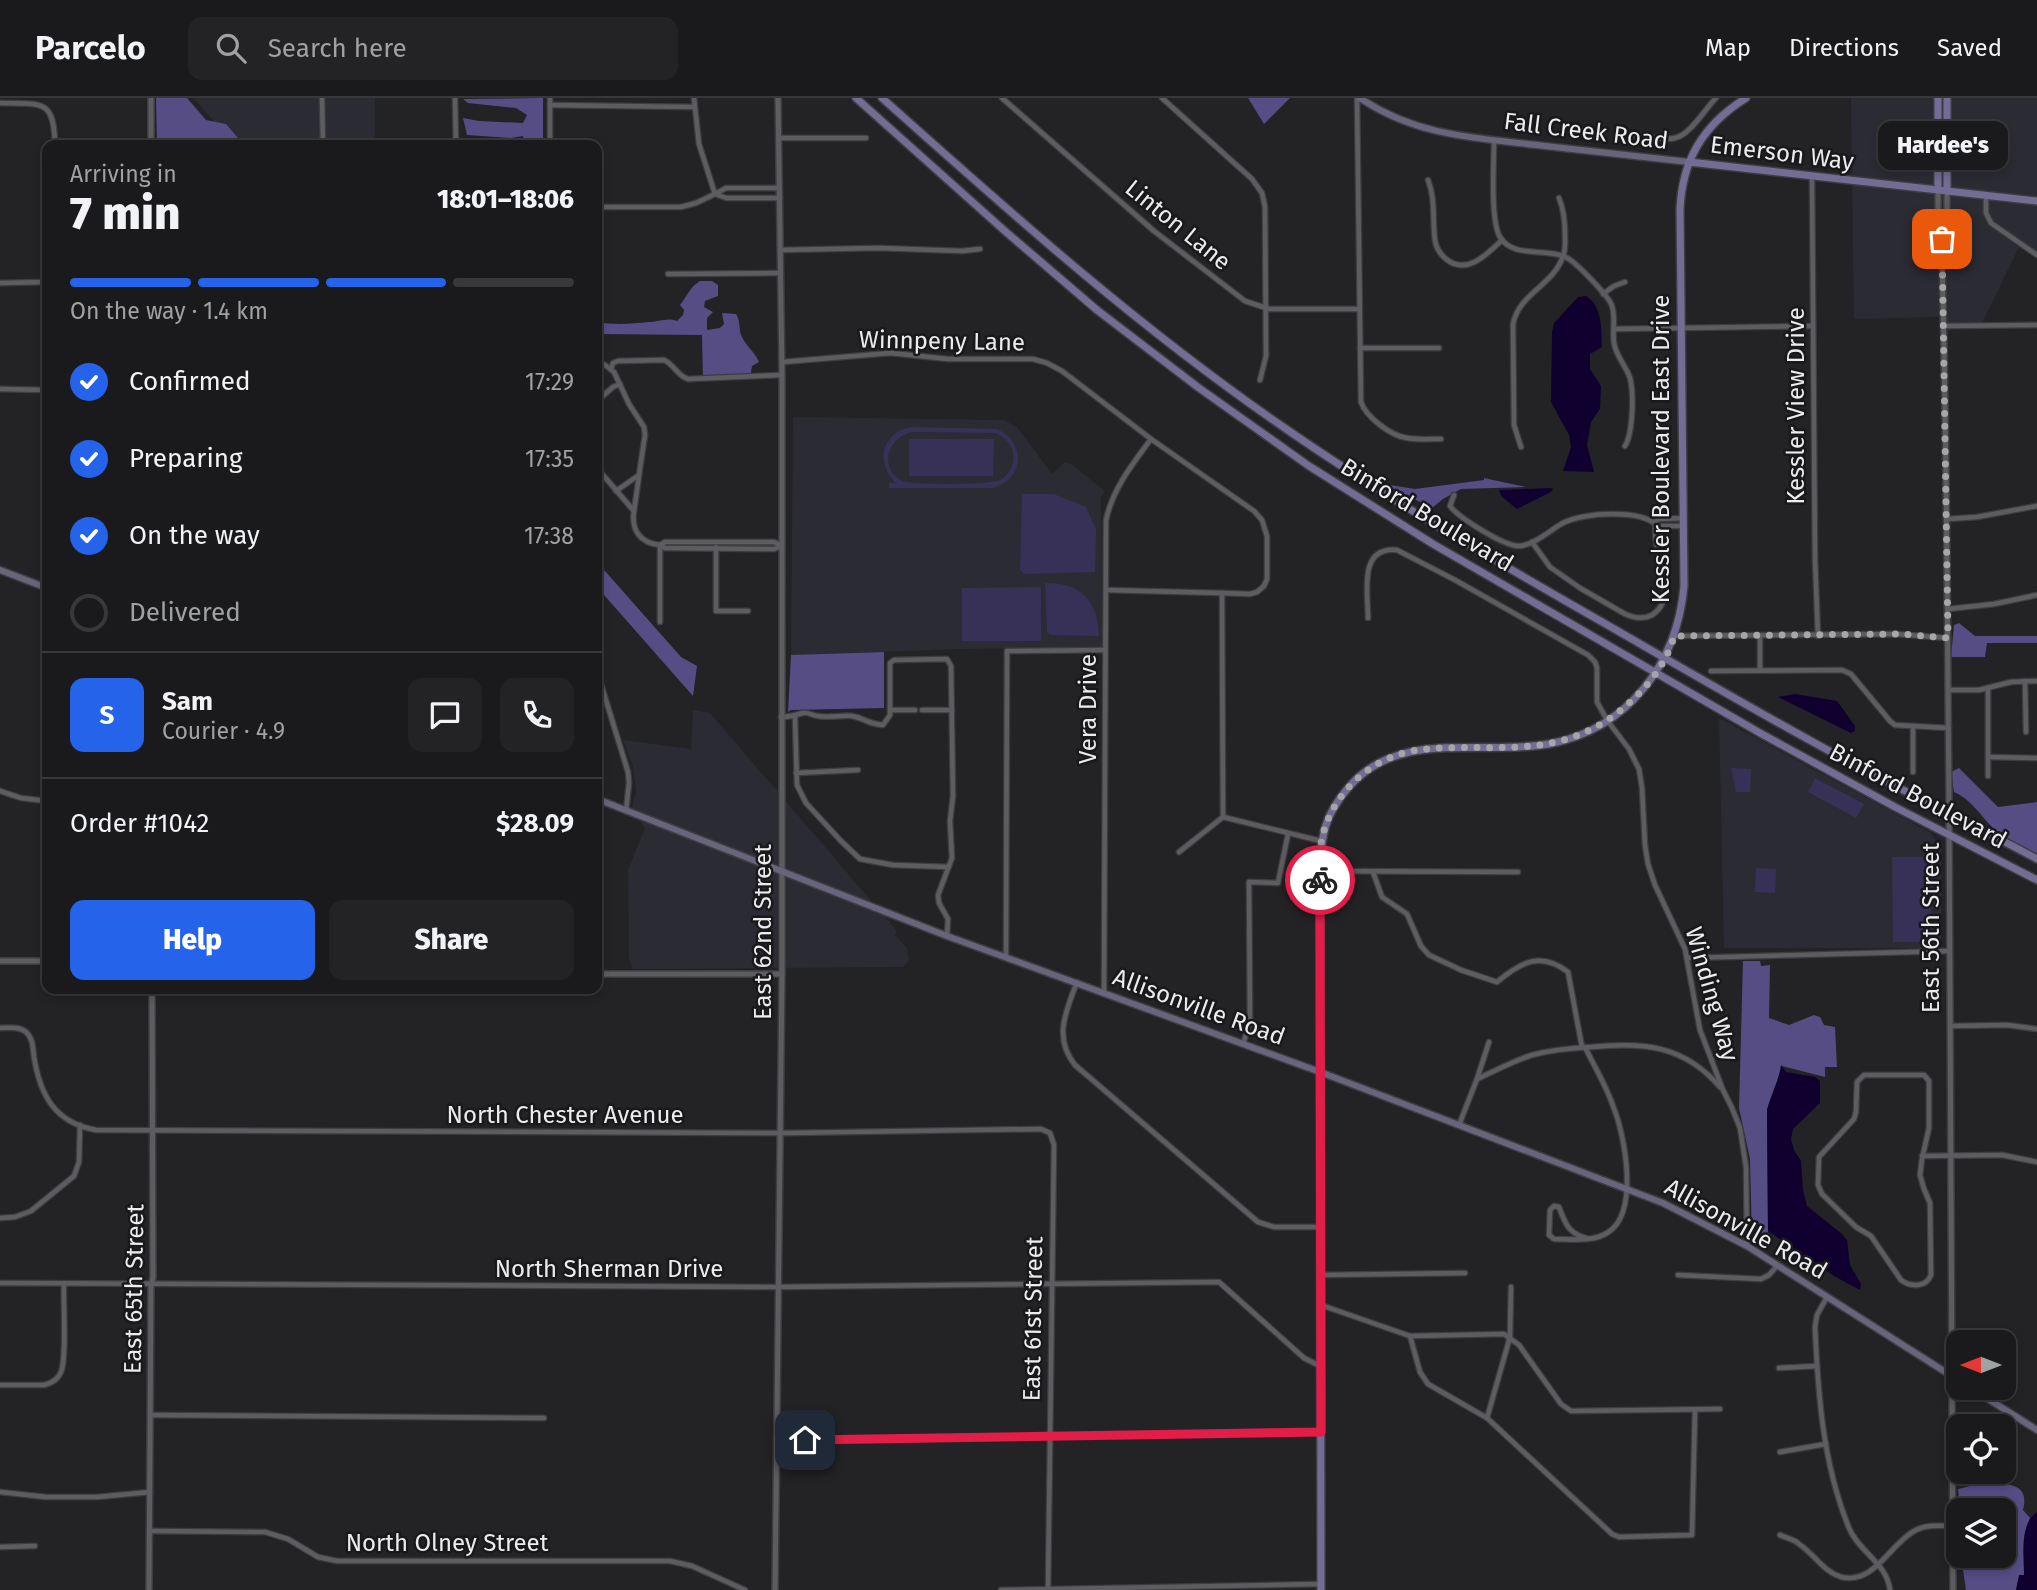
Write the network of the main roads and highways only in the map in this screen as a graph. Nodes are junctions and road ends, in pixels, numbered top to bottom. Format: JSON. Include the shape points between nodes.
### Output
{"nodes":[{"id":1,"x":856,"y":98,"type":"edge"},
{"id":2,"x":881,"y":98,"type":"edge"},
{"id":3,"x":1359,"y":98,"type":"edge"},
{"id":4,"x":1746,"y":98,"type":"edge"},
{"id":5,"x":1938,"y":98,"type":"edge"},
{"id":6,"x":1947,"y":98,"type":"edge"},
{"id":7,"x":1689,"y":162,"type":"junction"},
{"id":8,"x":1938,"y":190,"type":"junction"},
{"id":9,"x":1947,"y":191,"type":"junction"},
{"id":10,"x":2037,"y":201,"type":"edge"},
{"id":11,"x":0,"y":570,"type":"edge"},
{"id":12,"x":42,"y":586,"type":"edge"},
{"id":13,"x":1665,"y":659,"type":"junction"},
{"id":14,"x":1656,"y":673,"type":"junction"},
{"id":15,"x":602,"y":801,"type":"edge"},
{"id":16,"x":2037,"y":859,"type":"edge"},
{"id":17,"x":2037,"y":880,"type":"edge"},
{"id":18,"x":1320,"y":1072,"type":"junction"},
{"id":19,"x":1946,"y":1372,"type":"edge"},
{"id":20,"x":1990,"y":1400,"type":"edge"},
{"id":21,"x":2037,"y":1430,"type":"edge"},
{"id":22,"x":1321,"y":1587,"type":"edge"}],
"edges":[{"from":1,"to":14,"type":"main road","name":"Binford Boulevard","via":[[1069,286],[1241,419],[1404,527]]},
{"from":2,"to":13,"type":"main road","name":"Binford Boulevard","via":[[1080,273],[1240,397],[1422,517]]},
{"from":3,"to":7,"type":"main road","name":"Fall Creek Road","via":[[1386,114],[1444,134]]},
{"from":4,"to":7,"type":"main road","name":"Kessler Boulevard East Drive","via":[[1709,130]]},
{"from":5,"to":8,"type":"main road","name":"East 56th Street"},
{"from":6,"to":9,"type":"main road","name":"East 56th Street"},
{"from":7,"to":8,"type":"main road","name":"Emerson Way"},
{"from":7,"to":13,"type":"main road","name":"Kessler Boulevard East Drive","via":[[1680,202],[1684,586],[1682,608]]},
{"from":8,"to":9,"type":"main road","name":"Emerson Way"},
{"from":9,"to":10,"type":"main road","name":"Emerson Way"},
{"from":11,"to":12,"type":"main road"},
{"from":13,"to":14,"type":"main road","name":"Kessler Boulevard East Drive"},
{"from":13,"to":16,"type":"main road","name":"Binford Boulevard"},
{"from":14,"to":17,"type":"main road","name":"Binford Boulevard","via":[[1818,765]]},
{"from":14,"to":18,"type":"main road","name":"Kessler Boulevard East Drive","via":[[1634,699],[1576,736],[1518,747],[1409,752],[1386,759],[1340,797],[1321,841]]},
{"from":15,"to":18,"type":"main road","name":"Allisonville Road","via":[[947,936]]},
{"from":18,"to":19,"type":"main road","name":"Allisonville Road","via":[[1693,1217]]},
{"from":18,"to":22,"type":"main road","name":"Kessler Boulevard East Drive"},
{"from":20,"to":21,"type":"main road"}]}
